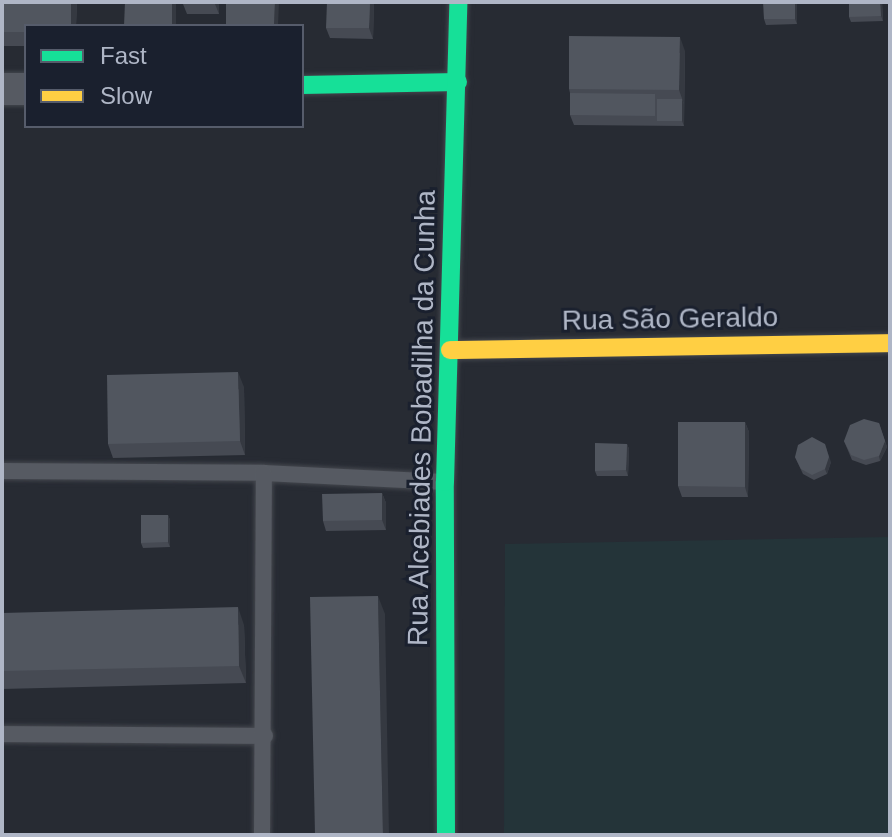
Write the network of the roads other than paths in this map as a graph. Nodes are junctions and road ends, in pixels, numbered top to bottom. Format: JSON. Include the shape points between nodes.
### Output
{"nodes":[{"id":1,"x":458,"y":2,"type":"edge"},
{"id":2,"x":458,"y":82,"type":"junction"},
{"id":3,"x":304,"y":85,"type":"edge"},
{"id":4,"x":2,"y":89,"type":"edge"},
{"id":5,"x":24,"y":89,"type":"edge"},
{"id":6,"x":890,"y":343,"type":"edge"},
{"id":7,"x":450,"y":350,"type":"junction"},
{"id":8,"x":2,"y":471,"type":"edge"},
{"id":9,"x":264,"y":473,"type":"junction"},
{"id":10,"x":445,"y":482,"type":"junction"},
{"id":11,"x":2,"y":734,"type":"edge"},
{"id":12,"x":265,"y":736,"type":"junction"},
{"id":13,"x":262,"y":835,"type":"edge"},
{"id":14,"x":446,"y":835,"type":"edge"}],
"edges":[{"from":1,"to":2,"type":"street","name":"Rua Alcebiades Bobadilha da Cunha"},
{"from":2,"to":3,"type":"street"},
{"from":2,"to":7,"type":"street","name":"Rua Alcebiades Bobadilha da Cunha"},
{"from":4,"to":5,"type":"street"},
{"from":6,"to":7,"type":"street","name":"Rua São Geraldo"},
{"from":7,"to":10,"type":"street","name":"Rua Alcebiades Bobadilha da Cunha"},
{"from":8,"to":9,"type":"lane"},
{"from":9,"to":10,"type":"lane"},
{"from":9,"to":12,"type":"lane"},
{"from":10,"to":14,"type":"street","name":"Rua Alcebiades Bobadilha da Cunha"},
{"from":11,"to":12,"type":"lane"},
{"from":12,"to":13,"type":"lane"}]}
